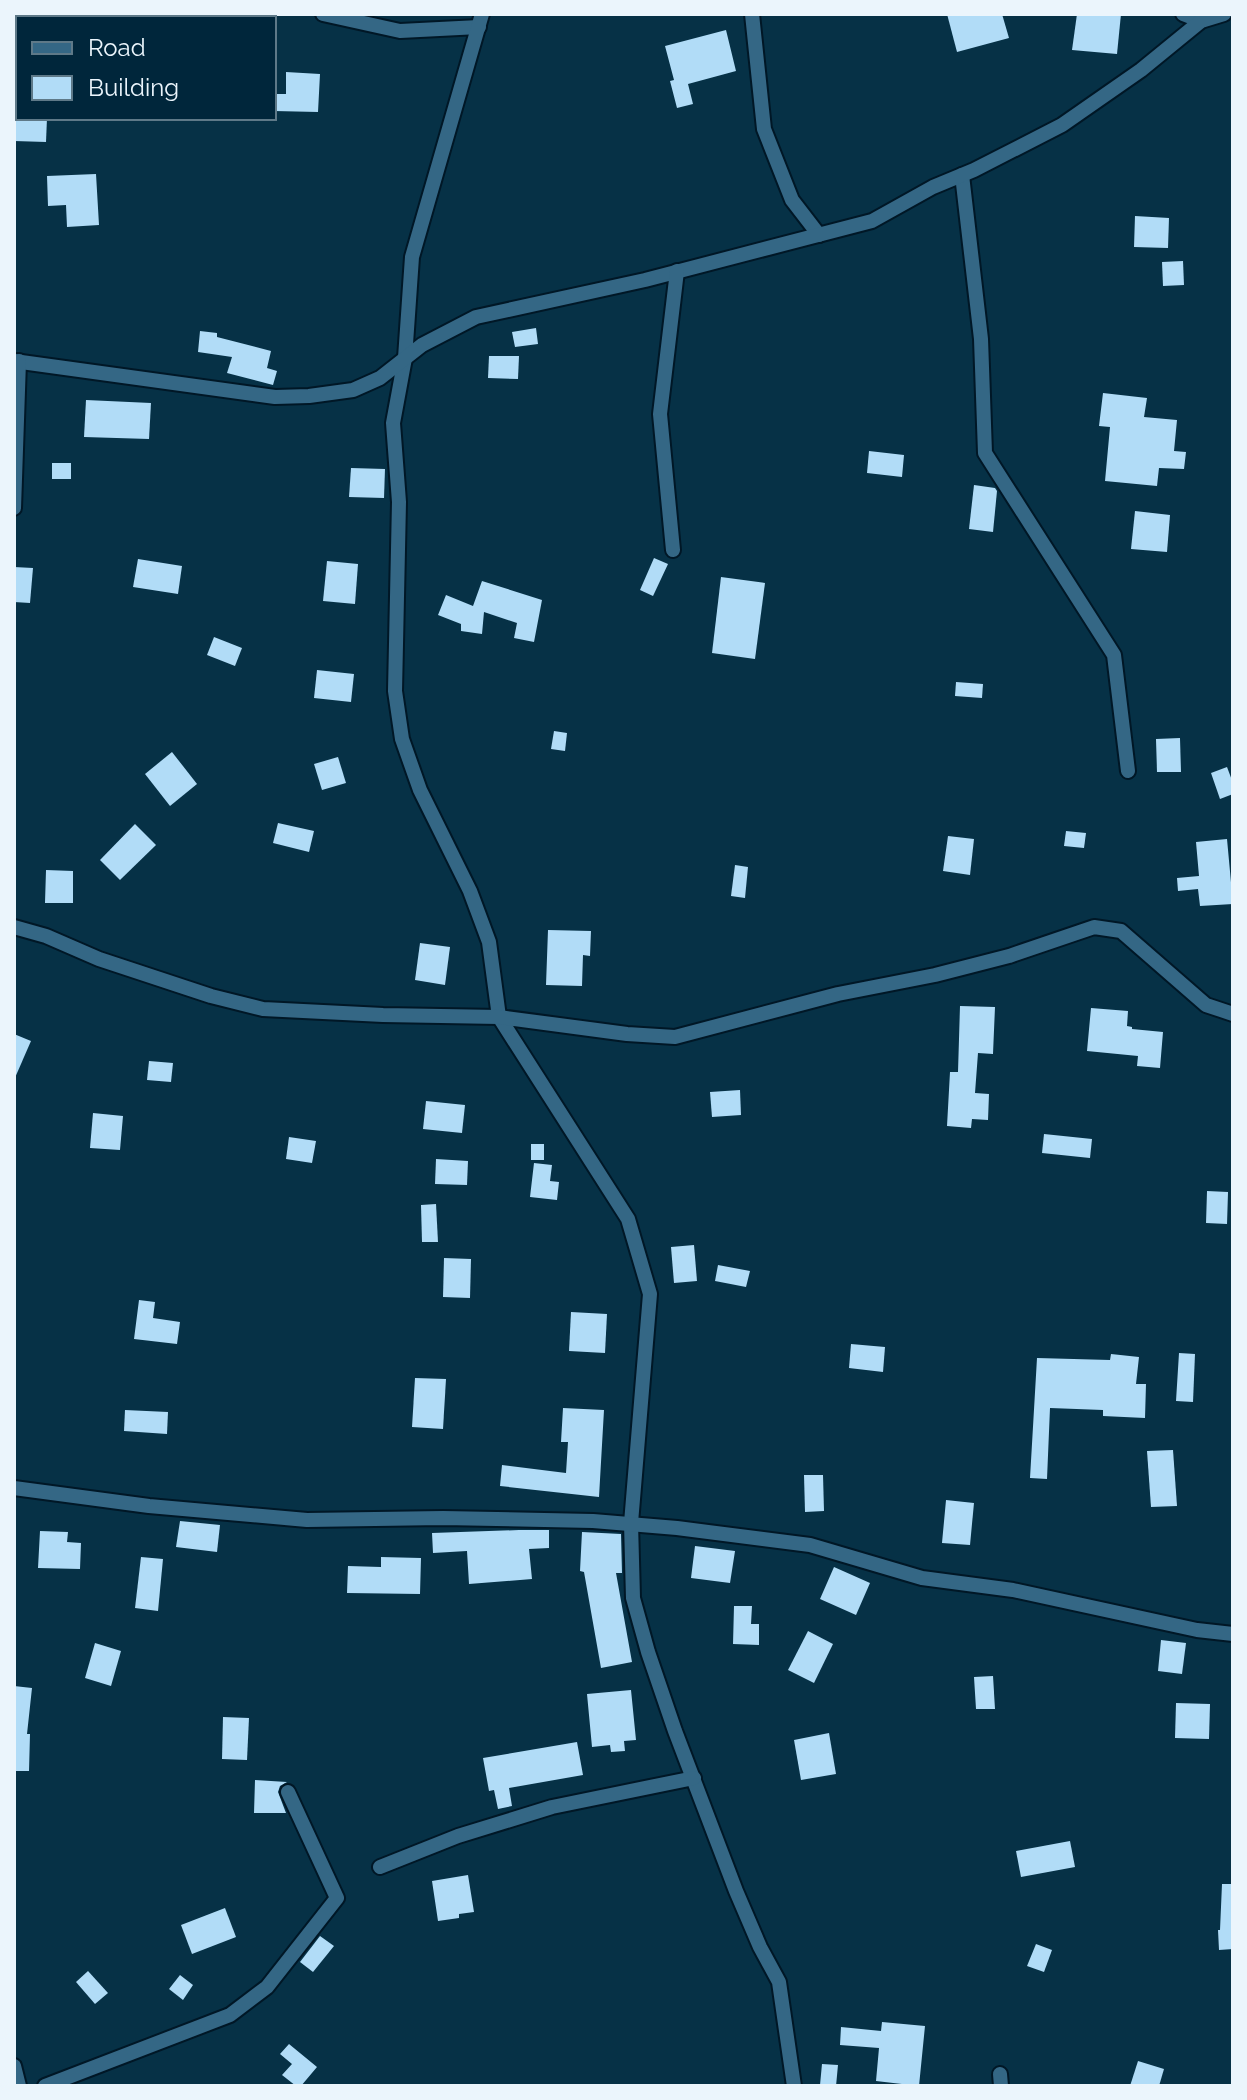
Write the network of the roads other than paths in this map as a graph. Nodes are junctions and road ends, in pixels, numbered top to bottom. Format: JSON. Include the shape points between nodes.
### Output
{"nodes":[{"id":1,"x":323,"y":14,"type":"edge"},
{"id":2,"x":752,"y":14,"type":"edge"},
{"id":3,"x":1183,"y":14,"type":"edge"},
{"id":4,"x":1224,"y":14,"type":"edge"},
{"id":5,"x":481,"y":20,"type":"edge"},
{"id":6,"x":1201,"y":21,"type":"junction"},
{"id":7,"x":962,"y":175,"type":"junction"},
{"id":8,"x":819,"y":235,"type":"junction"},
{"id":9,"x":677,"y":271,"type":"junction"},
{"id":10,"x":405,"y":358,"type":"junction"},
{"id":11,"x":16,"y":361,"type":"edge"},
{"id":12,"x":14,"y":508,"type":"edge"},
{"id":13,"x":673,"y":550,"type":"dead end"},
{"id":14,"x":1128,"y":771,"type":"dead end"},
{"id":15,"x":14,"y":927,"type":"edge"},
{"id":16,"x":1233,"y":1014,"type":"edge"},
{"id":17,"x":499,"y":1017,"type":"junction"},
{"id":18,"x":14,"y":1488,"type":"edge"},
{"id":19,"x":631,"y":1523,"type":"junction"},
{"id":20,"x":1233,"y":1634,"type":"edge"},
{"id":21,"x":694,"y":1778,"type":"junction"},
{"id":22,"x":288,"y":1792,"type":"dead end"},
{"id":23,"x":380,"y":1867,"type":"dead end"},
{"id":24,"x":14,"y":2066,"type":"edge"},
{"id":25,"x":19,"y":2086,"type":"edge"},
{"id":26,"x":45,"y":2086,"type":"edge"},
{"id":27,"x":794,"y":2086,"type":"edge"}],
"edges":[{"from":1,"to":5,"type":"street","via":[[400,31]]},
{"from":2,"to":8,"type":"street","via":[[764,129],[792,200]]},
{"from":3,"to":6,"type":"street"},
{"from":4,"to":6,"type":"street"},
{"from":5,"to":10,"type":"street","via":[[412,257]]},
{"from":6,"to":7,"type":"street","via":[[1062,125]]},
{"from":7,"to":8,"type":"street","via":[[872,221]]},
{"from":7,"to":14,"type":"street","via":[[981,339],[985,453],[1114,655]]},
{"from":8,"to":9,"type":"street"},
{"from":9,"to":10,"type":"street","via":[[476,317]]},
{"from":9,"to":13,"type":"street","via":[[660,414]]},
{"from":10,"to":11,"type":"street","via":[[353,390],[275,397]]},
{"from":10,"to":17,"type":"street","via":[[393,423],[399,502],[395,691],[402,739],[420,790],[489,942]]},
{"from":11,"to":12,"type":"street"},
{"from":15,"to":17,"type":"street","via":[[263,1009]]},
{"from":16,"to":17,"type":"street","via":[[1206,1005],[1121,931],[1094,927],[994,960],[675,1037]]},
{"from":17,"to":19,"type":"street","via":[[628,1219],[650,1294]]},
{"from":18,"to":19,"type":"street","via":[[307,1520]]},
{"from":19,"to":20,"type":"street","via":[[810,1545],[922,1578],[1013,1590]]},
{"from":19,"to":21,"type":"street","via":[[638,1622]]},
{"from":21,"to":23,"type":"street","via":[[552,1807]]},
{"from":21,"to":27,"type":"street","via":[[736,1891],[779,1982]]},
{"from":22,"to":26,"type":"street","via":[[337,1898],[267,1987],[230,2015]]},
{"from":24,"to":25,"type":"street"}]}
